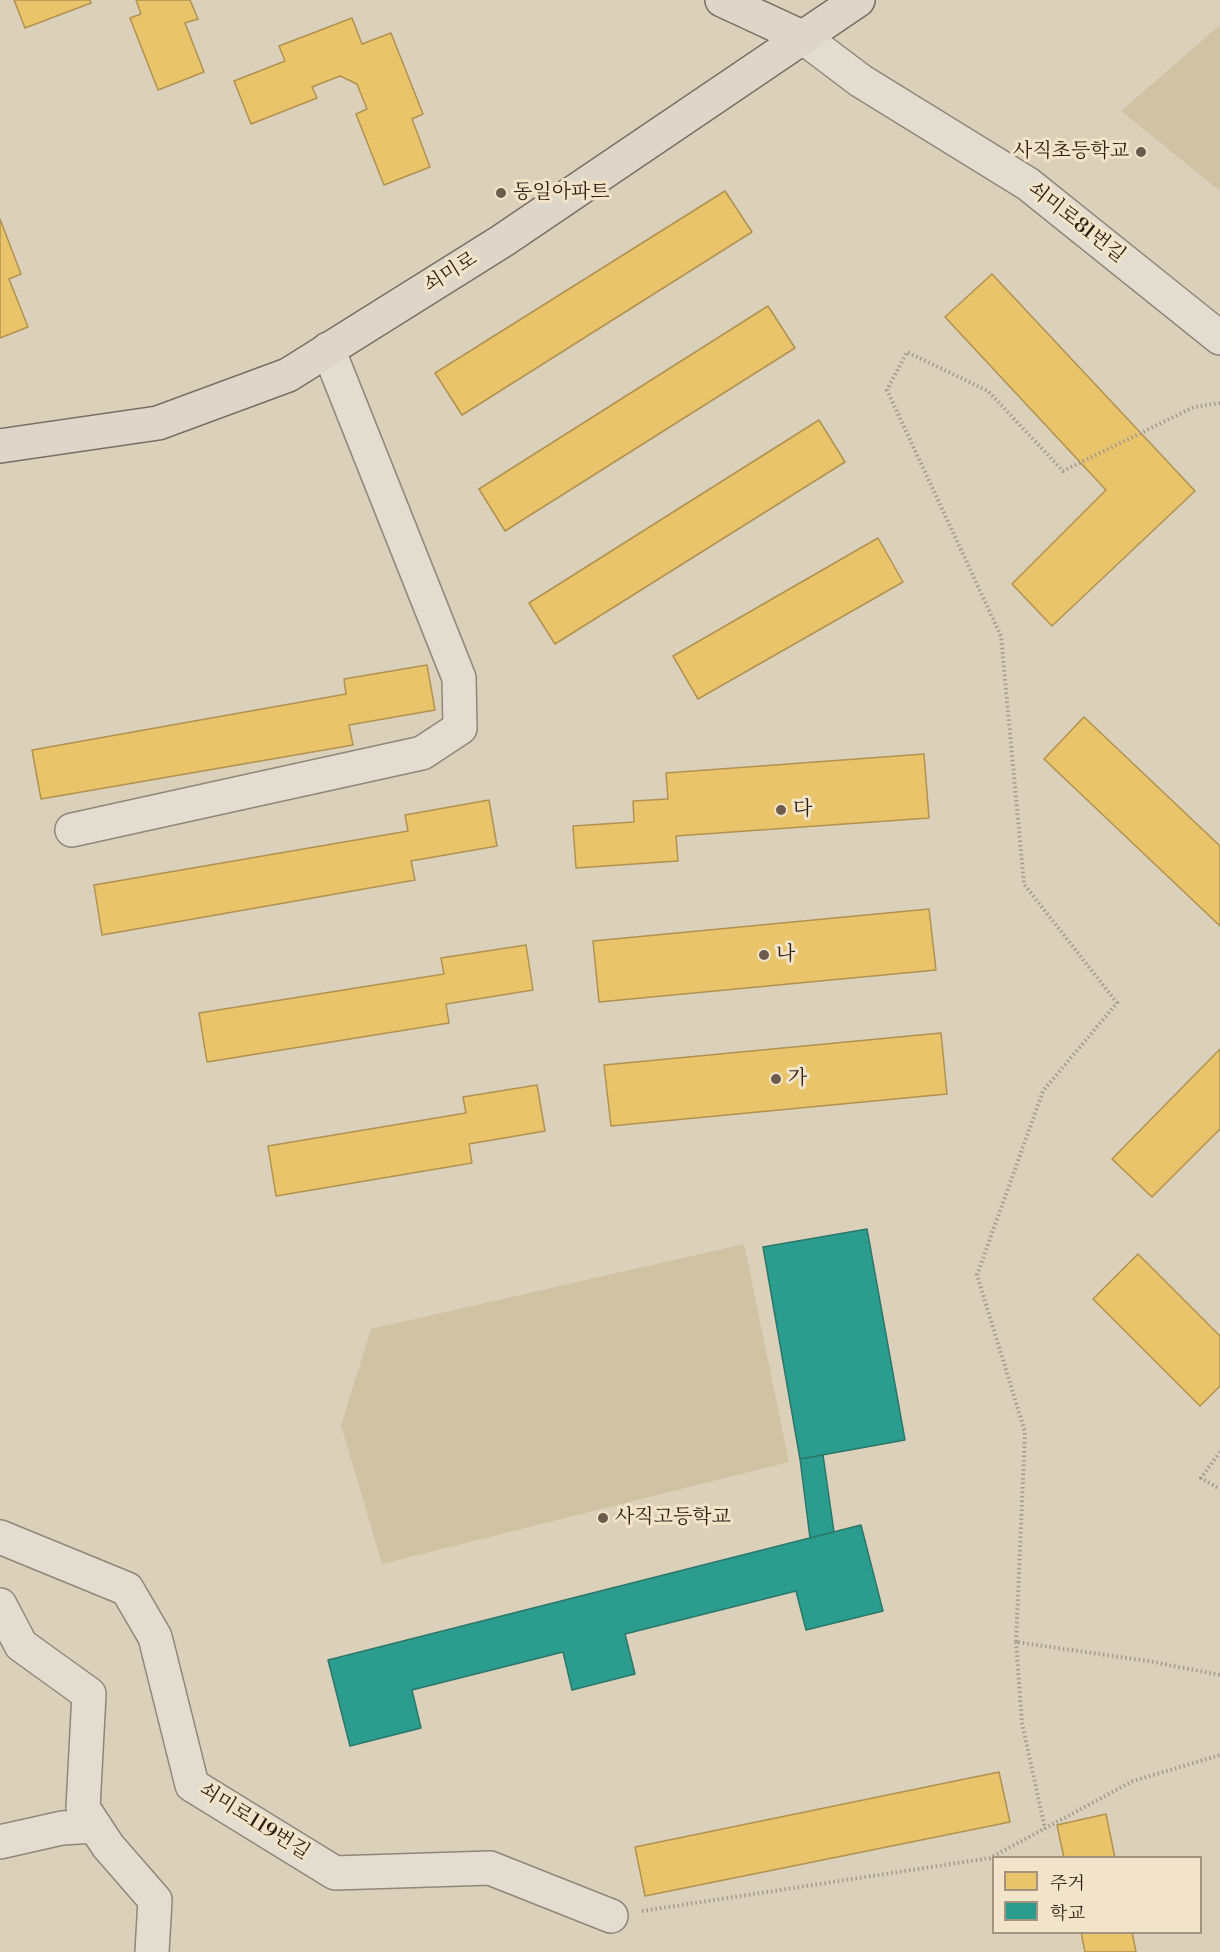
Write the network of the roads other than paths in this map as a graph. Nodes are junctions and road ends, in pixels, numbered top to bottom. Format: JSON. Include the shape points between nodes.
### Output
{"nodes":[{"id":1,"x":722,"y":0,"type":"edge"},
{"id":2,"x":858,"y":0,"type":"edge"},
{"id":3,"x":804,"y":38,"type":"junction"},
{"id":4,"x":1220,"y":338,"type":"edge"},
{"id":5,"x":328,"y":350,"type":"junction"},
{"id":6,"x":0,"y":446,"type":"edge"},
{"id":7,"x":72,"y":830,"type":"dead end"},
{"id":8,"x":0,"y":1537,"type":"edge"},
{"id":9,"x":0,"y":1605,"type":"edge"},
{"id":10,"x":11,"y":1652,"type":"edge"},
{"id":11,"x":95,"y":1826,"type":"junction"},
{"id":12,"x":0,"y":1842,"type":"edge"},
{"id":13,"x":611,"y":1916,"type":"road end"},
{"id":14,"x":152,"y":1952,"type":"edge"}],
"edges":[{"from":1,"to":3,"type":"main road"},
{"from":2,"to":3,"type":"main road","name":"쇠미로"},
{"from":3,"to":4,"type":"street","name":"쇠미로81번길","via":[[861,81],[1028,184]]},
{"from":3,"to":5,"type":"main road","name":"쇠미로","via":[[502,241]]},
{"from":5,"to":6,"type":"main road","name":"쇠미로","via":[[288,375],[158,423]]},
{"from":5,"to":7,"type":"street","via":[[459,678],[460,728],[422,753]]},
{"from":8,"to":13,"type":"street","name":"쇠미로119번길","via":[[127,1589],[155,1637],[192,1785],[335,1873],[490,1868]]},
{"from":9,"to":10,"type":"street"},
{"from":10,"to":11,"type":"street","via":[[89,1694],[83,1808]]},
{"from":11,"to":12,"type":"street","via":[[62,1828]]},
{"from":11,"to":14,"type":"street","via":[[154,1900]]}]}
